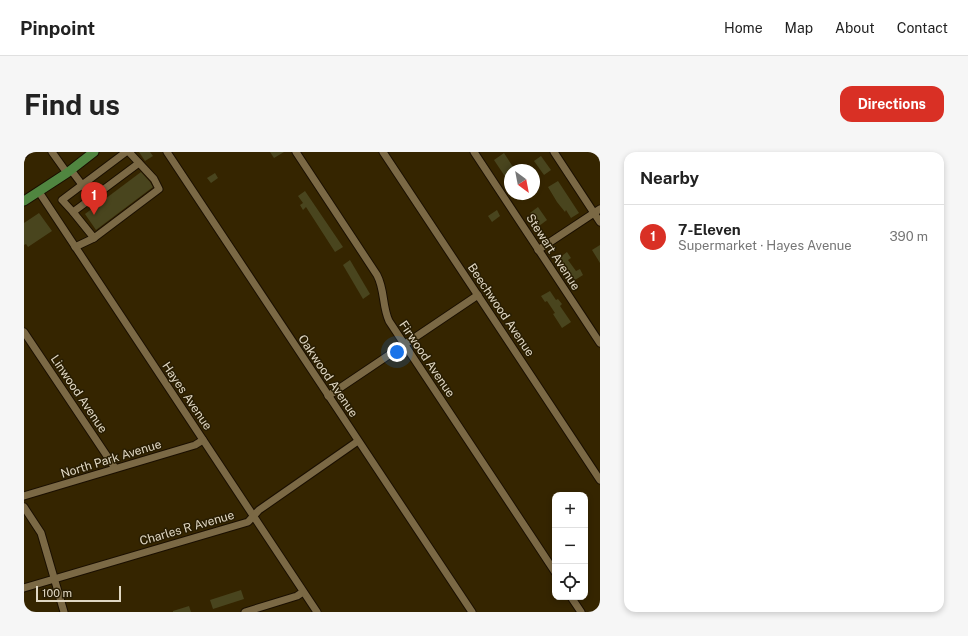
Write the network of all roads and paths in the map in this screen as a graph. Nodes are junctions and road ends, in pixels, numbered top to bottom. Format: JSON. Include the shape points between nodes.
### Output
{"nodes":[{"id":1,"x":52,"y":152,"type":"edge"},
{"id":2,"x":94,"y":152,"type":"edge"},
{"id":3,"x":128,"y":152,"type":"edge"},
{"id":4,"x":167,"y":152,"type":"edge"},
{"id":5,"x":296,"y":152,"type":"edge"},
{"id":6,"x":383,"y":152,"type":"edge"},
{"id":7,"x":474,"y":152,"type":"edge"},
{"id":8,"x":554,"y":152,"type":"edge"},
{"id":9,"x":139,"y":162,"type":"junction"},
{"id":10,"x":69,"y":171,"type":"junction"},
{"id":11,"x":82,"y":185,"type":"junction"},
{"id":12,"x":39,"y":192,"type":"junction"},
{"id":13,"x":92,"y":198,"type":"junction"},
{"id":14,"x":24,"y":201,"type":"edge"},
{"id":15,"x":597,"y":211,"type":"edge"},
{"id":16,"x":73,"y":212,"type":"junction"},
{"id":17,"x":600,"y":222,"type":"edge"},
{"id":18,"x":94,"y":238,"type":"junction"},
{"id":19,"x":75,"y":247,"type":"junction"},
{"id":20,"x":538,"y":250,"type":"junction"},
{"id":21,"x":478,"y":295,"type":"junction"},
{"id":22,"x":24,"y":332,"type":"edge"},
{"id":23,"x":600,"y":343,"type":"edge"},
{"id":24,"x":405,"y":345,"type":"junction"},
{"id":25,"x":328,"y":396,"type":"junction"},
{"id":26,"x":203,"y":440,"type":"junction"},
{"id":27,"x":358,"y":441,"type":"junction"},
{"id":28,"x":115,"y":468,"type":"junction"},
{"id":29,"x":600,"y":480,"type":"edge"},
{"id":30,"x":24,"y":496,"type":"edge"},
{"id":31,"x":24,"y":507,"type":"edge"},
{"id":32,"x":254,"y":516,"type":"junction"},
{"id":33,"x":552,"y":567,"type":"edge"},
{"id":34,"x":55,"y":579,"type":"junction"},
{"id":35,"x":24,"y":588,"type":"edge"},
{"id":36,"x":303,"y":592,"type":"junction"},
{"id":37,"x":574,"y":600,"type":"edge"},
{"id":38,"x":64,"y":612,"type":"edge"},
{"id":39,"x":245,"y":612,"type":"edge"},
{"id":40,"x":317,"y":612,"type":"edge"},
{"id":41,"x":472,"y":612,"type":"edge"},
{"id":42,"x":581,"y":612,"type":"edge"}],
"edges":[{"from":1,"to":10,"type":"street"},
{"from":2,"to":10,"type":"main road"},
{"from":3,"to":9,"type":"street"},
{"from":3,"to":11,"type":"street"},
{"from":4,"to":25,"type":"street","name":"Oakwood Avenue"},
{"from":5,"to":24,"type":"street","name":"Firwood Avenue","via":[[382,283],[387,316]]},
{"from":6,"to":21,"type":"street","name":"Beechwood Avenue"},
{"from":7,"to":20,"type":"street","name":"Stewart Avenue"},
{"from":8,"to":15,"type":"street"},
{"from":9,"to":13,"type":"street"},
{"from":9,"to":18,"type":"street","via":[[159,189]]},
{"from":10,"to":11,"type":"street"},
{"from":10,"to":12,"type":"main road"},
{"from":11,"to":13,"type":"street"},
{"from":11,"to":16,"type":"street","via":[[62,200]]},
{"from":12,"to":14,"type":"main road"},
{"from":12,"to":19,"type":"street","name":"Hayes Avenue"},
{"from":13,"to":16,"type":"street"},
{"from":15,"to":17,"type":"street"},
{"from":15,"to":20,"type":"street"},
{"from":16,"to":18,"type":"street"},
{"from":18,"to":19,"type":"street"},
{"from":19,"to":26,"type":"street","name":"Hayes Avenue"},
{"from":20,"to":23,"type":"street","name":"Stewart Avenue"},
{"from":21,"to":24,"type":"street"},
{"from":21,"to":29,"type":"street","name":"Beechwood Avenue"},
{"from":22,"to":28,"type":"street","name":"Linwood Avenue"},
{"from":24,"to":25,"type":"street"},
{"from":24,"to":33,"type":"street","name":"Firwood Avenue"},
{"from":25,"to":27,"type":"street","name":"Oakwood Avenue"},
{"from":26,"to":28,"type":"street","name":"North Park Avenue","via":[[195,445]]},
{"from":26,"to":32,"type":"street","name":"Hayes Avenue"},
{"from":27,"to":32,"type":"street","name":"Charles R Avenue"},
{"from":27,"to":41,"type":"street","name":"Oakwood Avenue"},
{"from":28,"to":30,"type":"street","name":"North Park Avenue"},
{"from":31,"to":34,"type":"street","via":[[41,533]]},
{"from":32,"to":34,"type":"street","name":"Charles R Avenue","via":[[248,522]]},
{"from":32,"to":36,"type":"street","name":"Hayes Avenue"},
{"from":34,"to":35,"type":"street","name":"Charles R Avenue"},
{"from":34,"to":38,"type":"street"},
{"from":36,"to":39,"type":"street"},
{"from":36,"to":40,"type":"street","name":"Hayes Avenue"},
{"from":37,"to":42,"type":"street"}]}
